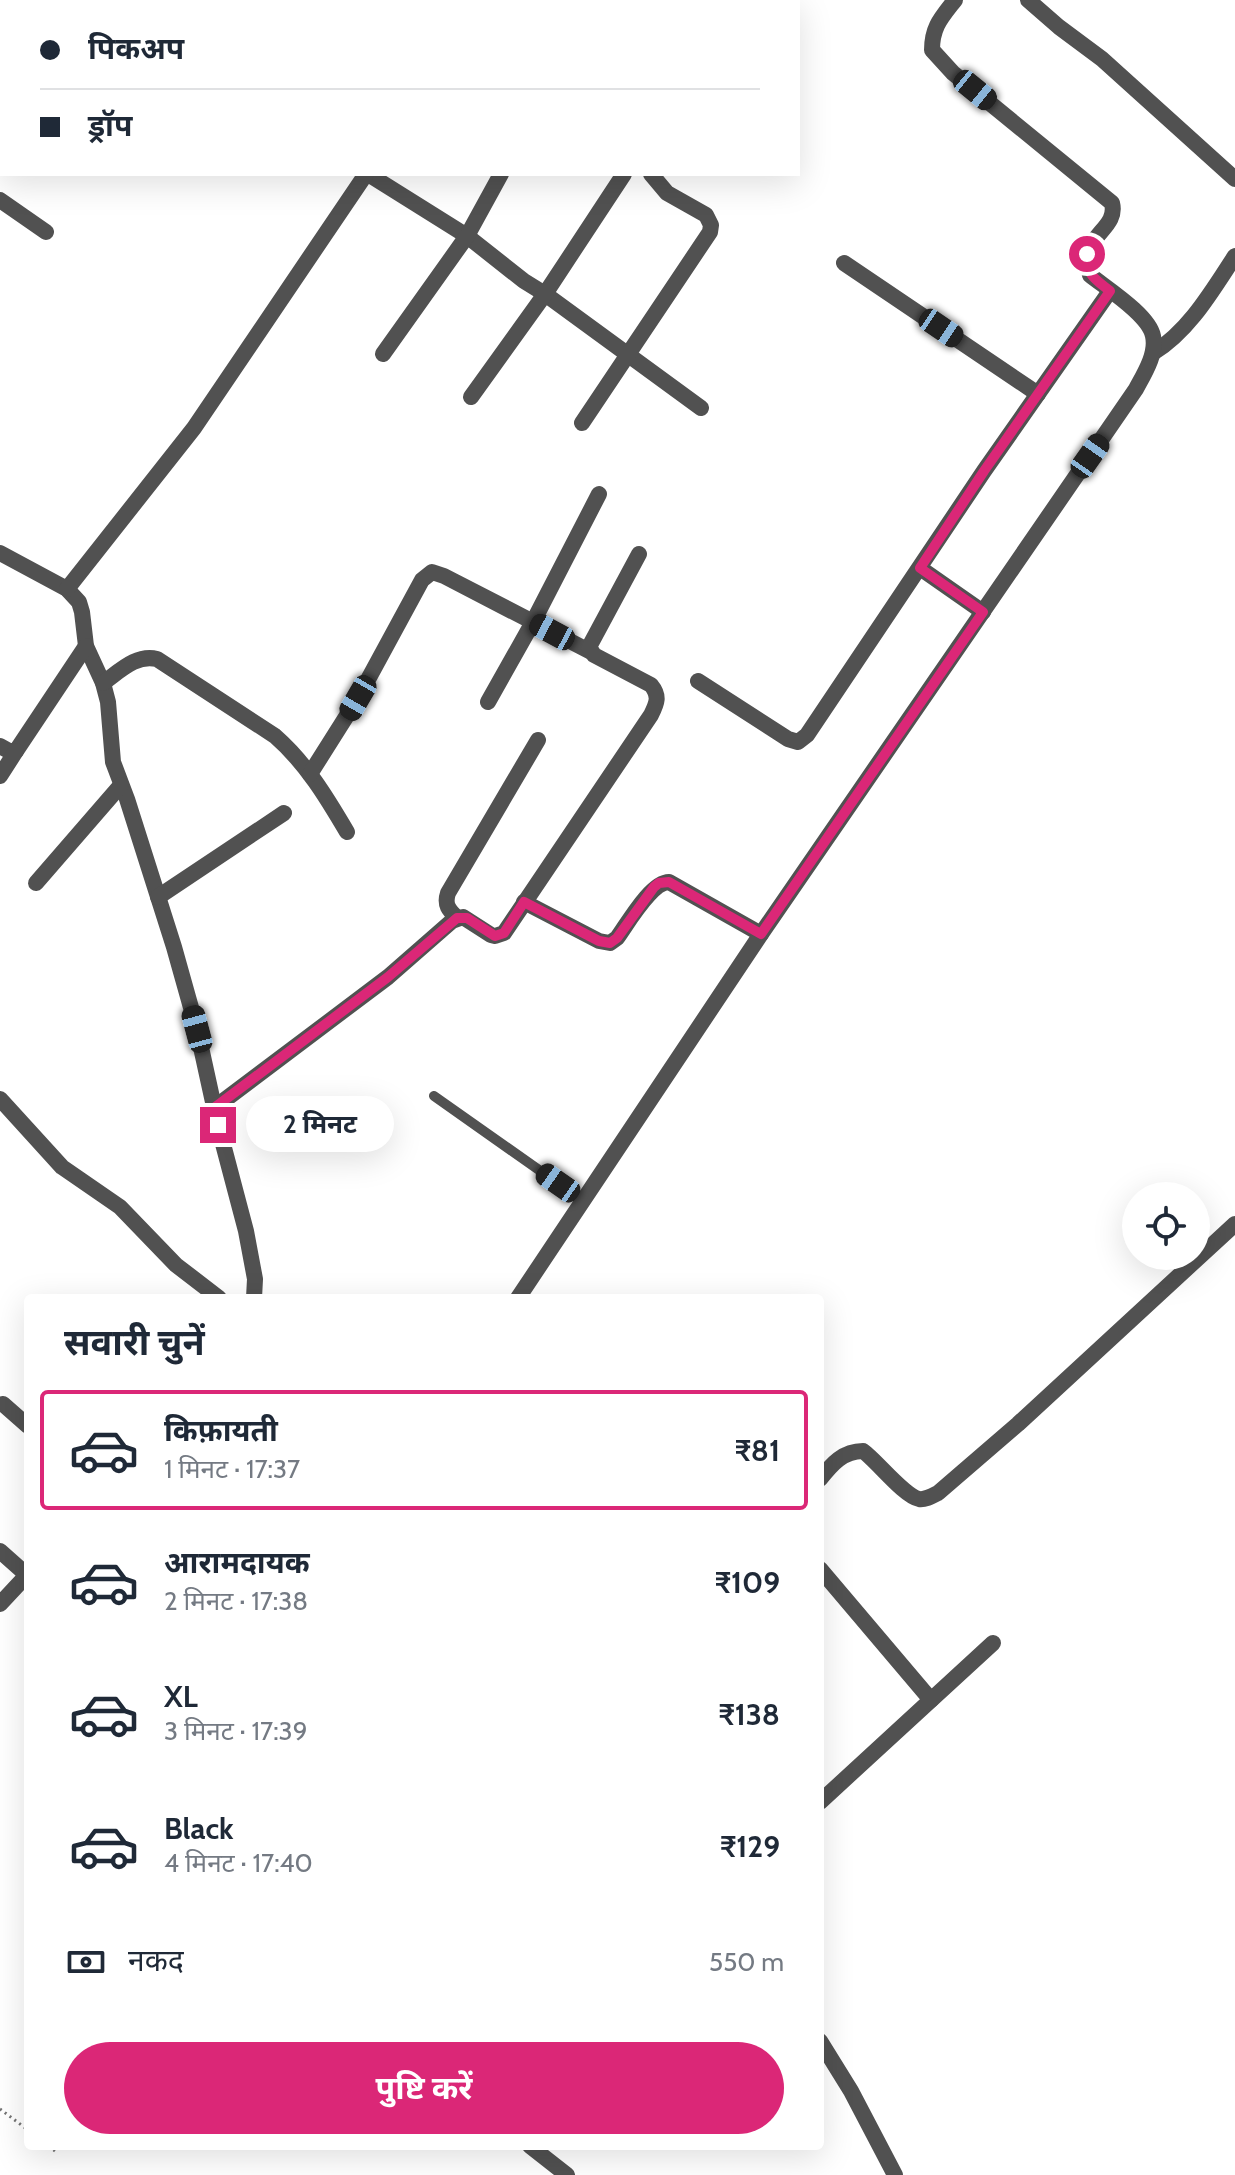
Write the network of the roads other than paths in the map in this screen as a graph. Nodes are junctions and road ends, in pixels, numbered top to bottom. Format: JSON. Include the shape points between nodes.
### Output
{"nodes":[{"id":1,"x":955,"y":0,"type":"edge"},
{"id":2,"x":1028,"y":0,"type":"edge"},
{"id":3,"x":366,"y":176,"type":"edge"},
{"id":4,"x":370,"y":176,"type":"edge"},
{"id":5,"x":500,"y":176,"type":"edge"},
{"id":6,"x":623,"y":176,"type":"edge"},
{"id":7,"x":653,"y":176,"type":"edge"},
{"id":8,"x":1235,"y":179,"type":"edge"},
{"id":9,"x":0,"y":200,"type":"edge"},
{"id":10,"x":46,"y":232,"type":"dead end"},
{"id":11,"x":467,"y":236,"type":"junction"},
{"id":12,"x":1235,"y":256,"type":"edge"},
{"id":13,"x":844,"y":263,"type":"dead end"},
{"id":14,"x":1110,"y":291,"type":"junction"},
{"id":15,"x":545,"y":294,"type":"junction"},
{"id":16,"x":1153,"y":353,"type":"junction"},
{"id":17,"x":383,"y":354,"type":"dead end"},
{"id":18,"x":629,"y":354,"type":"junction"},
{"id":19,"x":1038,"y":394,"type":"junction"},
{"id":20,"x":471,"y":397,"type":"dead end"},
{"id":21,"x":701,"y":408,"type":"dead end"},
{"id":22,"x":582,"y":423,"type":"dead end"},
{"id":23,"x":599,"y":494,"type":"dead end"},
{"id":24,"x":639,"y":554,"type":"dead end"},
{"id":25,"x":2,"y":558,"type":"edge"},
{"id":26,"x":920,"y":568,"type":"junction"},
{"id":27,"x":67,"y":589,"type":"junction"},
{"id":28,"x":983,"y":612,"type":"junction"},
{"id":29,"x":533,"y":622,"type":"junction"},
{"id":30,"x":86,"y":646,"type":"junction"},
{"id":31,"x":591,"y":652,"type":"junction"},
{"id":32,"x":698,"y":681,"type":"dead end"},
{"id":33,"x":103,"y":683,"type":"junction"},
{"id":34,"x":488,"y":702,"type":"dead end"},
{"id":35,"x":538,"y":740,"type":"dead end"},
{"id":36,"x":8,"y":748,"type":"edge"},
{"id":37,"x":310,"y":774,"type":"junction"},
{"id":38,"x":0,"y":776,"type":"edge"},
{"id":39,"x":121,"y":785,"type":"junction"},
{"id":40,"x":284,"y":813,"type":"dead end"},
{"id":41,"x":347,"y":832,"type":"dead end"},
{"id":42,"x":36,"y":883,"type":"dead end"},
{"id":43,"x":158,"y":897,"type":"junction"},
{"id":44,"x":524,"y":902,"type":"junction"},
{"id":45,"x":457,"y":918,"type":"junction"},
{"id":46,"x":761,"y":934,"type":"junction"},
{"id":47,"x":434,"y":1096,"type":"dead end"},
{"id":48,"x":0,"y":1099,"type":"edge"},
{"id":49,"x":214,"y":1108,"type":"junction"},
{"id":50,"x":583,"y":1201,"type":"junction"},
{"id":51,"x":1235,"y":1224,"type":"edge"},
{"id":52,"x":214,"y":1294,"type":"edge"},
{"id":53,"x":254,"y":1294,"type":"edge"},
{"id":54,"x":521,"y":1294,"type":"edge"},
{"id":55,"x":3,"y":1404,"type":"dead end"},
{"id":56,"x":24,"y":1422,"type":"edge"},
{"id":57,"x":824,"y":1475,"type":"edge"},
{"id":58,"x":0,"y":1551,"type":"edge"},
{"id":59,"x":24,"y":1571,"type":"edge"},
{"id":60,"x":824,"y":1574,"type":"edge"},
{"id":61,"x":24,"y":1578,"type":"edge"},
{"id":62,"x":0,"y":1604,"type":"edge"},
{"id":63,"x":993,"y":1643,"type":"dead end"},
{"id":64,"x":931,"y":1700,"type":"junction"},
{"id":65,"x":824,"y":1798,"type":"edge"},
{"id":66,"x":824,"y":2047,"type":"edge"},
{"id":67,"x":535,"y":2150,"type":"edge"},
{"id":68,"x":887,"y":2170,"type":"edge"},
{"id":69,"x":567,"y":2175,"type":"edge"}],
"edges":[{"from":1,"to":14,"type":"street","via":[[938,20],[932,50],[1112,203],[1111,219],[1093,241],[1086,263],[1090,275]]},
{"from":2,"to":8,"type":"street"},
{"from":3,"to":27,"type":"street","via":[[194,428]]},
{"from":4,"to":11,"type":"street"},
{"from":5,"to":11,"type":"street"},
{"from":6,"to":15,"type":"street"},
{"from":7,"to":18,"type":"street","via":[[667,193],[706,215],[711,225]]},
{"from":9,"to":10,"type":"street"},
{"from":11,"to":15,"type":"street"},
{"from":11,"to":17,"type":"street"},
{"from":12,"to":16,"type":"street","via":[[1173,340]]},
{"from":13,"to":19,"type":"street"},
{"from":14,"to":16,"type":"street","via":[[1147,323]]},
{"from":14,"to":19,"type":"street"},
{"from":15,"to":18,"type":"street"},
{"from":15,"to":20,"type":"street"},
{"from":16,"to":28,"type":"street","via":[[1136,389]]},
{"from":18,"to":21,"type":"street"},
{"from":18,"to":22,"type":"street"},
{"from":19,"to":26,"type":"street"},
{"from":23,"to":29,"type":"street"},
{"from":24,"to":31,"type":"street","via":[[590,643]]},
{"from":25,"to":27,"type":"street"},
{"from":26,"to":28,"type":"street"},
{"from":26,"to":32,"type":"street","via":[[798,742]]},
{"from":27,"to":30,"type":"street","via":[[79,602]]},
{"from":28,"to":46,"type":"street"},
{"from":29,"to":31,"type":"street"},
{"from":29,"to":34,"type":"street"},
{"from":29,"to":37,"type":"street","via":[[444,576],[427,574]]},
{"from":30,"to":33,"type":"street"},
{"from":30,"to":36,"type":"street"},
{"from":31,"to":44,"type":"street","via":[[651,685],[657,701]]},
{"from":33,"to":37,"type":"street","via":[[139,658],[157,659],[275,736]]},
{"from":33,"to":39,"type":"street"},
{"from":35,"to":45,"type":"street","via":[[448,893],[447,905]]},
{"from":36,"to":38,"type":"street"},
{"from":37,"to":41,"type":"street"},
{"from":39,"to":42,"type":"street"},
{"from":39,"to":43,"type":"street"},
{"from":40,"to":43,"type":"street"},
{"from":43,"to":49,"type":"street"},
{"from":44,"to":45,"type":"street","via":[[504,933],[495,936],[467,918]]},
{"from":44,"to":46,"type":"street","via":[[610,943],[654,887],[669,882]]},
{"from":45,"to":49,"type":"street"},
{"from":46,"to":50,"type":"street"},
{"from":47,"to":50,"type":"lane"},
{"from":48,"to":52,"type":"street","via":[[62,1167],[120,1207],[176,1265]]},
{"from":49,"to":53,"type":"street","via":[[246,1231]]},
{"from":50,"to":54,"type":"street"},
{"from":51,"to":57,"type":"street","via":[[938,1493],[919,1499],[907,1493],[863,1451],[841,1456]]},
{"from":55,"to":56,"type":"street"},
{"from":58,"to":59,"type":"street"},
{"from":60,"to":64,"type":"street"},
{"from":61,"to":62,"type":"street"},
{"from":63,"to":64,"type":"street"},
{"from":64,"to":65,"type":"street"},
{"from":66,"to":68,"type":"street","via":[[851,2091]]},
{"from":67,"to":69,"type":"street"}]}
